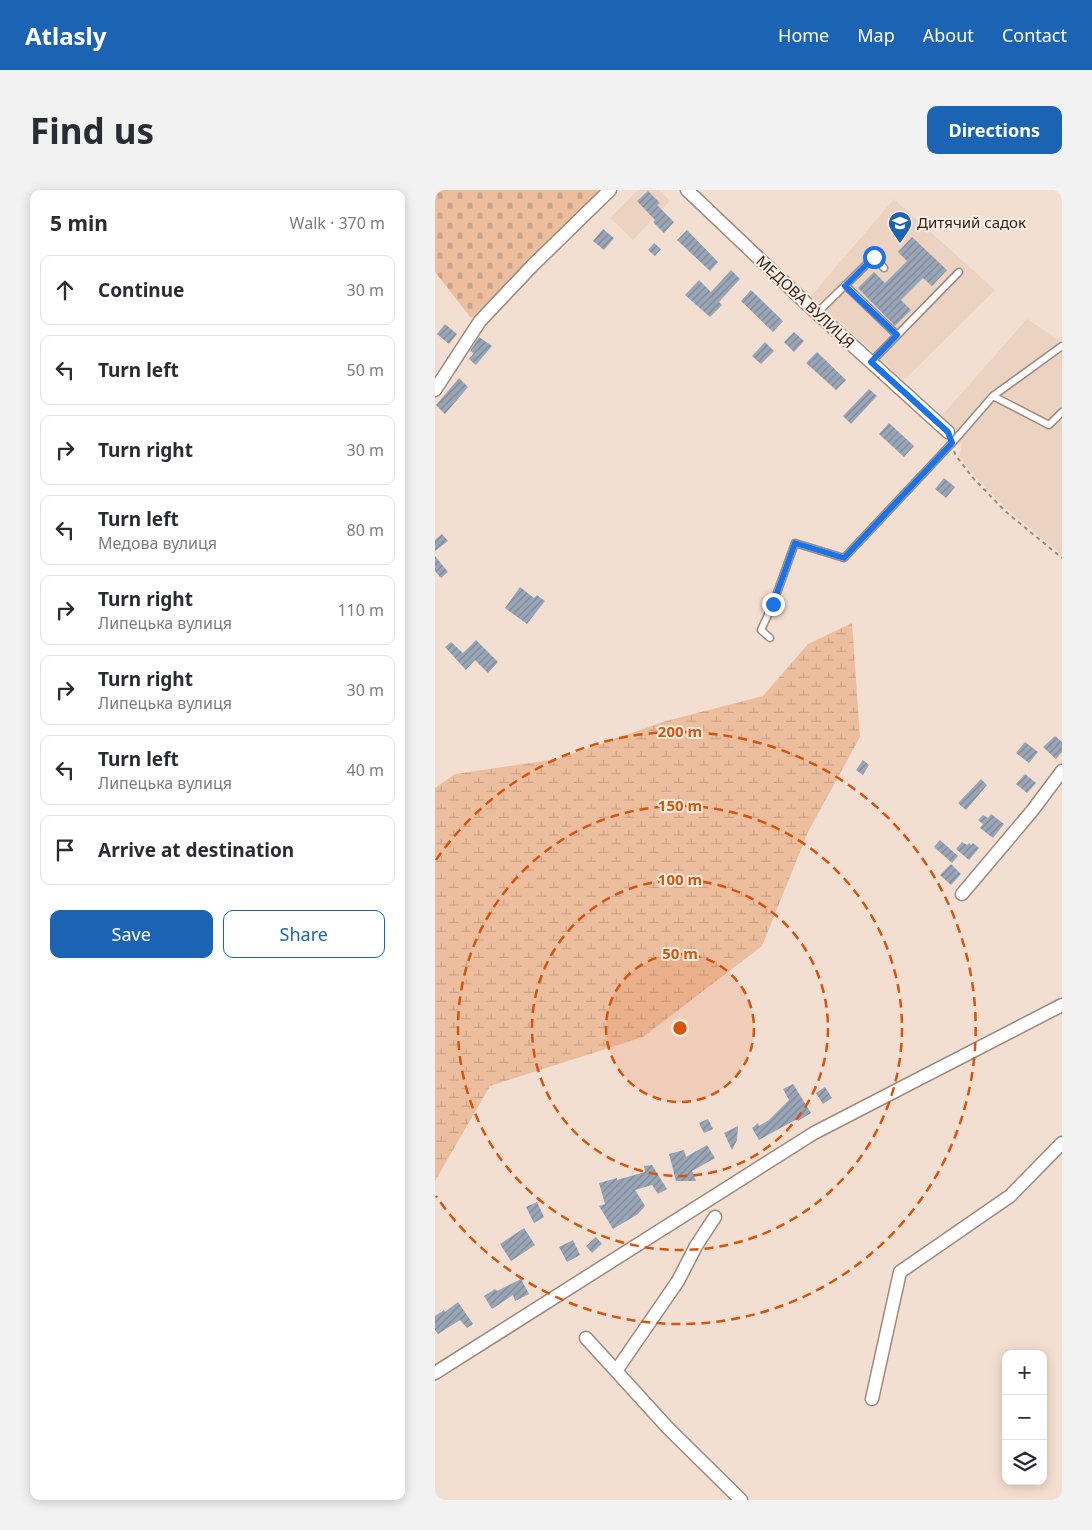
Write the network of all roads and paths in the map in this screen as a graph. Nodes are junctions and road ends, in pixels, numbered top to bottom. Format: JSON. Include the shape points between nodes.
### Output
{"nodes":[{"id":1,"x":610,"y":190,"type":"edge"},
{"id":2,"x":687,"y":190,"type":"edge"},
{"id":3,"x":884,"y":268,"type":"dead end"},
{"id":4,"x":959,"y":272,"type":"dead end"},
{"id":5,"x":845,"y":286,"type":"junction"},
{"id":6,"x":817,"y":313,"type":"junction"},
{"id":7,"x":897,"y":335,"type":"junction"},
{"id":8,"x":1062,"y":346,"type":"edge"},
{"id":9,"x":871,"y":362,"type":"junction"},
{"id":10,"x":435,"y":390,"type":"edge"},
{"id":11,"x":993,"y":396,"type":"junction"},
{"id":12,"x":1062,"y":412,"type":"edge"},
{"id":13,"x":950,"y":437,"type":"junction"},
{"id":14,"x":1062,"y":558,"type":"edge"},
{"id":15,"x":770,"y":638,"type":"dead end"},
{"id":16,"x":1062,"y":771,"type":"edge"},
{"id":17,"x":962,"y":894,"type":"dead end"},
{"id":18,"x":1062,"y":1005,"type":"edge"},
{"id":19,"x":1062,"y":1143,"type":"edge"},
{"id":20,"x":715,"y":1217,"type":"dead end"},
{"id":21,"x":585,"y":1338,"type":"dead end"},
{"id":22,"x":616,"y":1371,"type":"junction"},
{"id":23,"x":435,"y":1373,"type":"edge"},
{"id":24,"x":872,"y":1399,"type":"dead end"},
{"id":25,"x":741,"y":1500,"type":"edge"}],
"edges":[{"from":1,"to":10,"type":"street","via":[[480,321]]},
{"from":2,"to":6,"type":"street","name":"МЕДОВА ВУЛИЦЯ"},
{"from":3,"to":5,"type":"lane","via":[[874,257]]},
{"from":4,"to":7,"type":"lane"},
{"from":5,"to":6,"type":"lane"},
{"from":5,"to":7,"type":"lane"},
{"from":6,"to":9,"type":"street","name":"МЕДОВА ВУЛИЦЯ"},
{"from":7,"to":9,"type":"lane"},
{"from":8,"to":11,"type":"lane"},
{"from":9,"to":13,"type":"street","name":"МЕДОВА ВУЛИЦЯ"},
{"from":11,"to":12,"type":"lane","via":[[1049,425]]},
{"from":11,"to":13,"type":"lane"},
{"from":13,"to":14,"type":"path","via":[[956,456],[974,479],[1005,511]]},
{"from":13,"to":15,"type":"lane","via":[[844,558],[795,543],[761,630]]},
{"from":16,"to":17,"type":"street"},
{"from":18,"to":23,"type":"street","via":[[814,1133]]},
{"from":19,"to":24,"type":"street","via":[[1010,1196],[900,1272]]},
{"from":20,"to":22,"type":"street","via":[[678,1281]]},
{"from":21,"to":22,"type":"street"},
{"from":22,"to":25,"type":"street"}]}
